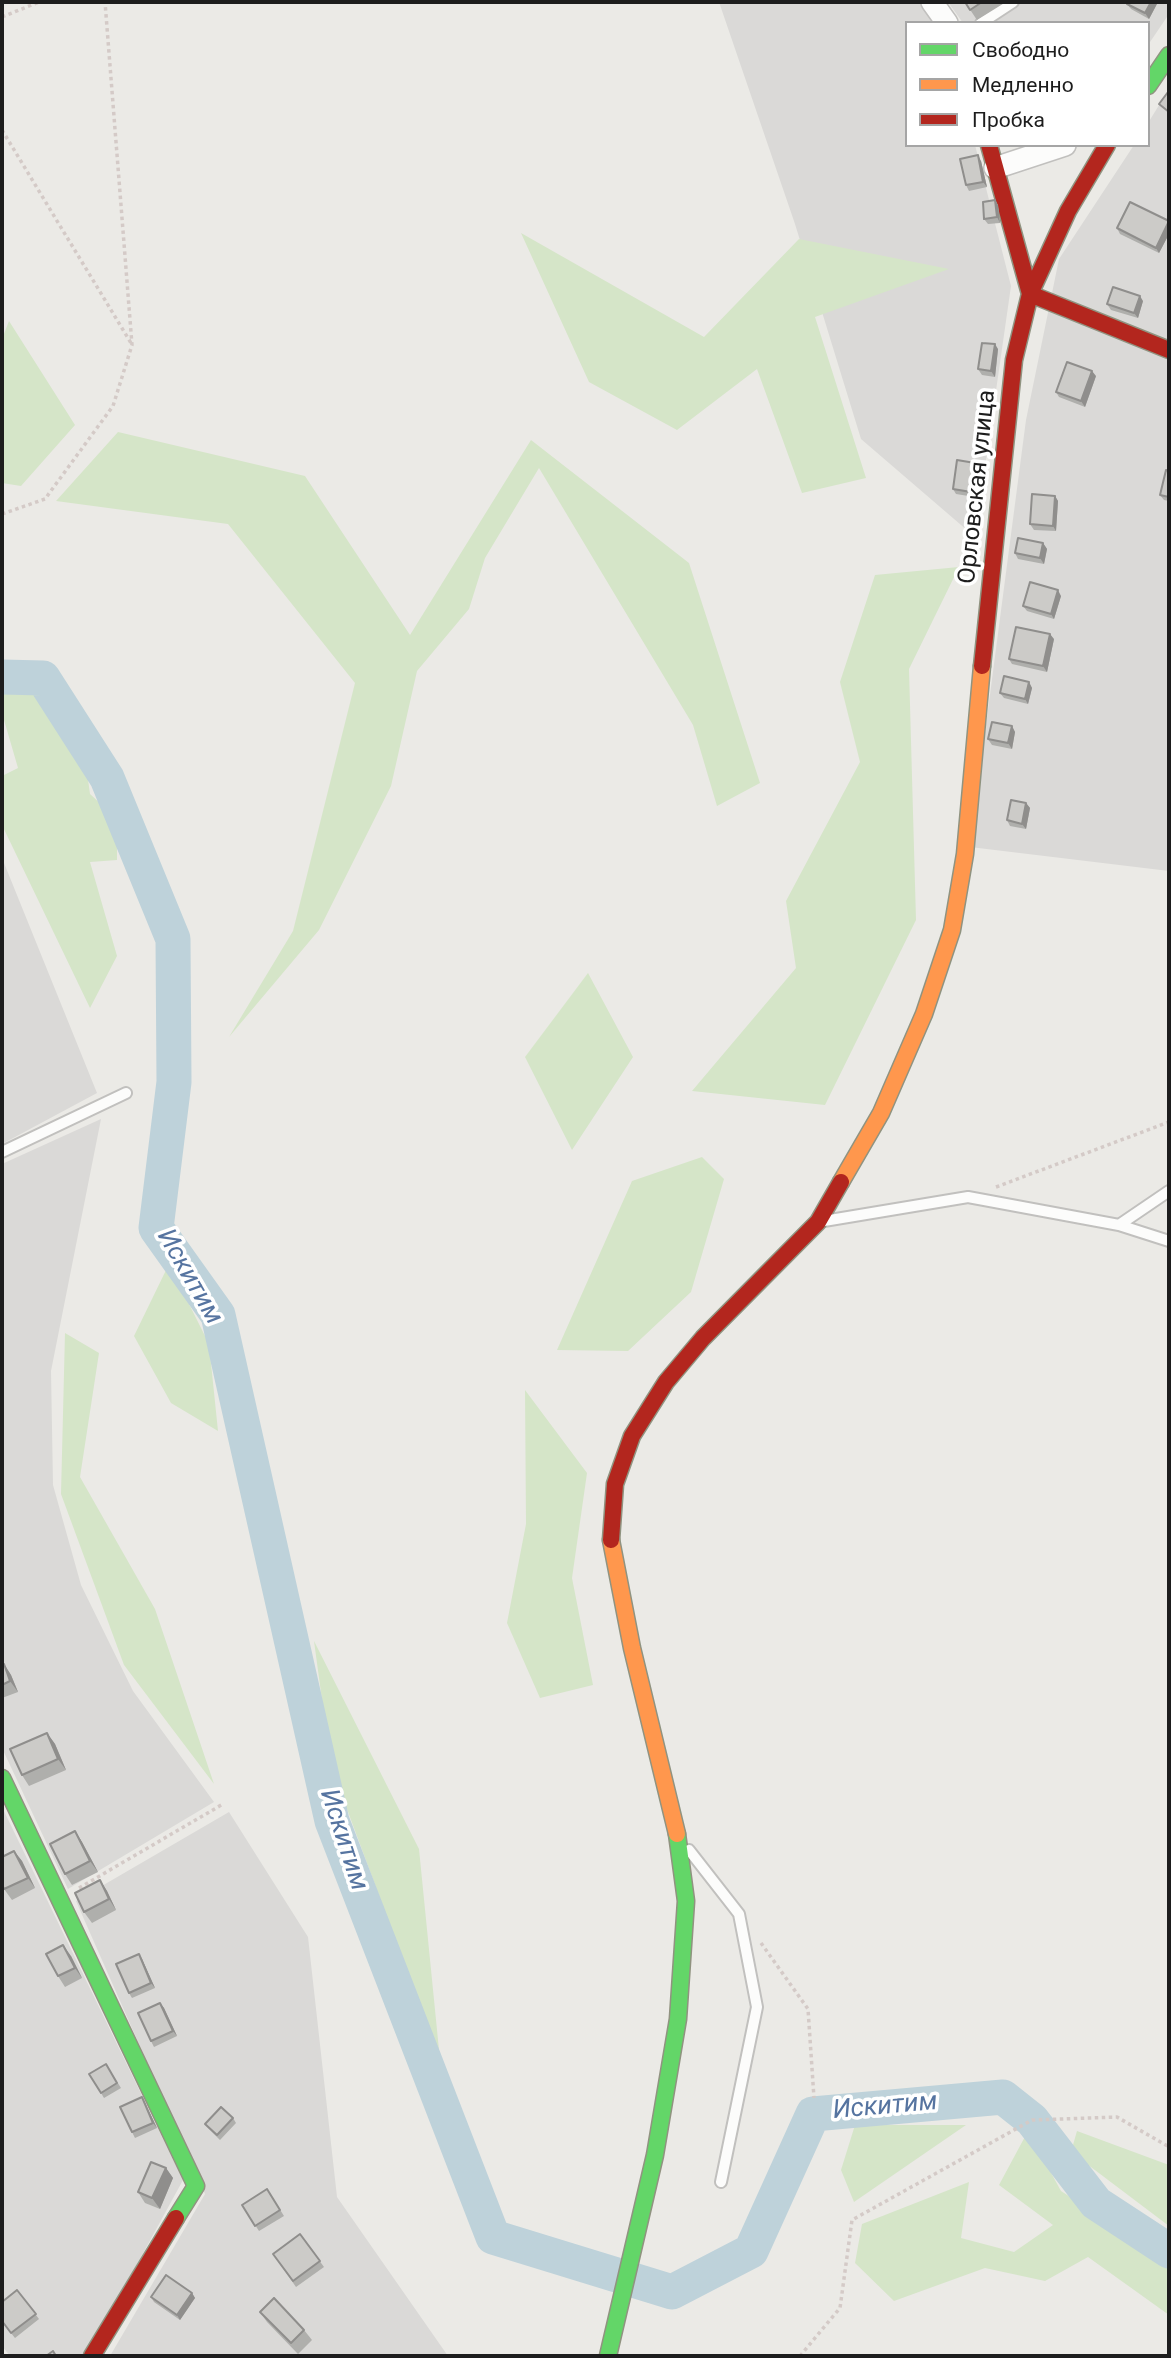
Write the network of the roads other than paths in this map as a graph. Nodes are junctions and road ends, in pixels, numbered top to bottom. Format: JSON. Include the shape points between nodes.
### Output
{"nodes":[{"id":1,"x":932,"y":2,"type":"edge"},
{"id":2,"x":1013,"y":2,"type":"edge"},
{"id":3,"x":946,"y":21,"type":"edge"},
{"id":4,"x":984,"y":21,"type":"edge"},
{"id":5,"x":1169,"y":55,"type":"edge"},
{"id":6,"x":1150,"y":83,"type":"edge"},
{"id":7,"x":990,"y":147,"type":"edge"},
{"id":8,"x":1059,"y":147,"type":"edge"},
{"id":9,"x":1106,"y":147,"type":"edge"},
{"id":10,"x":995,"y":168,"type":"junction"},
{"id":11,"x":1030,"y":295,"type":"junction"},
{"id":12,"x":1169,"y":350,"type":"edge"},
{"id":13,"x":126,"y":1093,"type":"dead end"},
{"id":14,"x":2,"y":1152,"type":"edge"},
{"id":15,"x":1169,"y":1191,"type":"edge"},
{"id":16,"x":817,"y":1222,"type":"junction"},
{"id":17,"x":1119,"y":1225,"type":"junction"},
{"id":18,"x":1169,"y":1241,"type":"edge"},
{"id":19,"x":2,"y":1778,"type":"edge"},
{"id":20,"x":678,"y":1837,"type":"junction"},
{"id":21,"x":721,"y":2182,"type":"dead end"},
{"id":22,"x":92,"y":2356,"type":"edge"},
{"id":23,"x":608,"y":2356,"type":"edge"}],
"edges":[{"from":1,"to":3,"type":"street"},
{"from":2,"to":4,"type":"lane"},
{"from":5,"to":6,"type":"main road"},
{"from":7,"to":10,"type":"main road"},
{"from":8,"to":10,"type":"street"},
{"from":9,"to":11,"type":"main road","name":"Орловская улица","via":[[1068,211]]},
{"from":10,"to":11,"type":"main road"},
{"from":11,"to":12,"type":"main road"},
{"from":11,"to":16,"type":"main road","name":"Орловская улица","via":[[1014,360],[1001,464],[965,854],[952,930],[924,1014],[881,1113]]},
{"from":13,"to":14,"type":"lane"},
{"from":15,"to":17,"type":"lane"},
{"from":16,"to":17,"type":"lane","via":[[968,1198]]},
{"from":16,"to":20,"type":"main road","name":"Орловская улица","via":[[666,1382],[632,1436],[615,1484],[612,1546]]},
{"from":17,"to":18,"type":"lane"},
{"from":19,"to":22,"type":"main road","via":[[196,2186]]},
{"from":20,"to":21,"type":"lane","via":[[738,1914],[757,2007]]},
{"from":20,"to":23,"type":"main road","name":"Орловская улица","via":[[686,1902],[678,2019],[655,2155]]}]}
